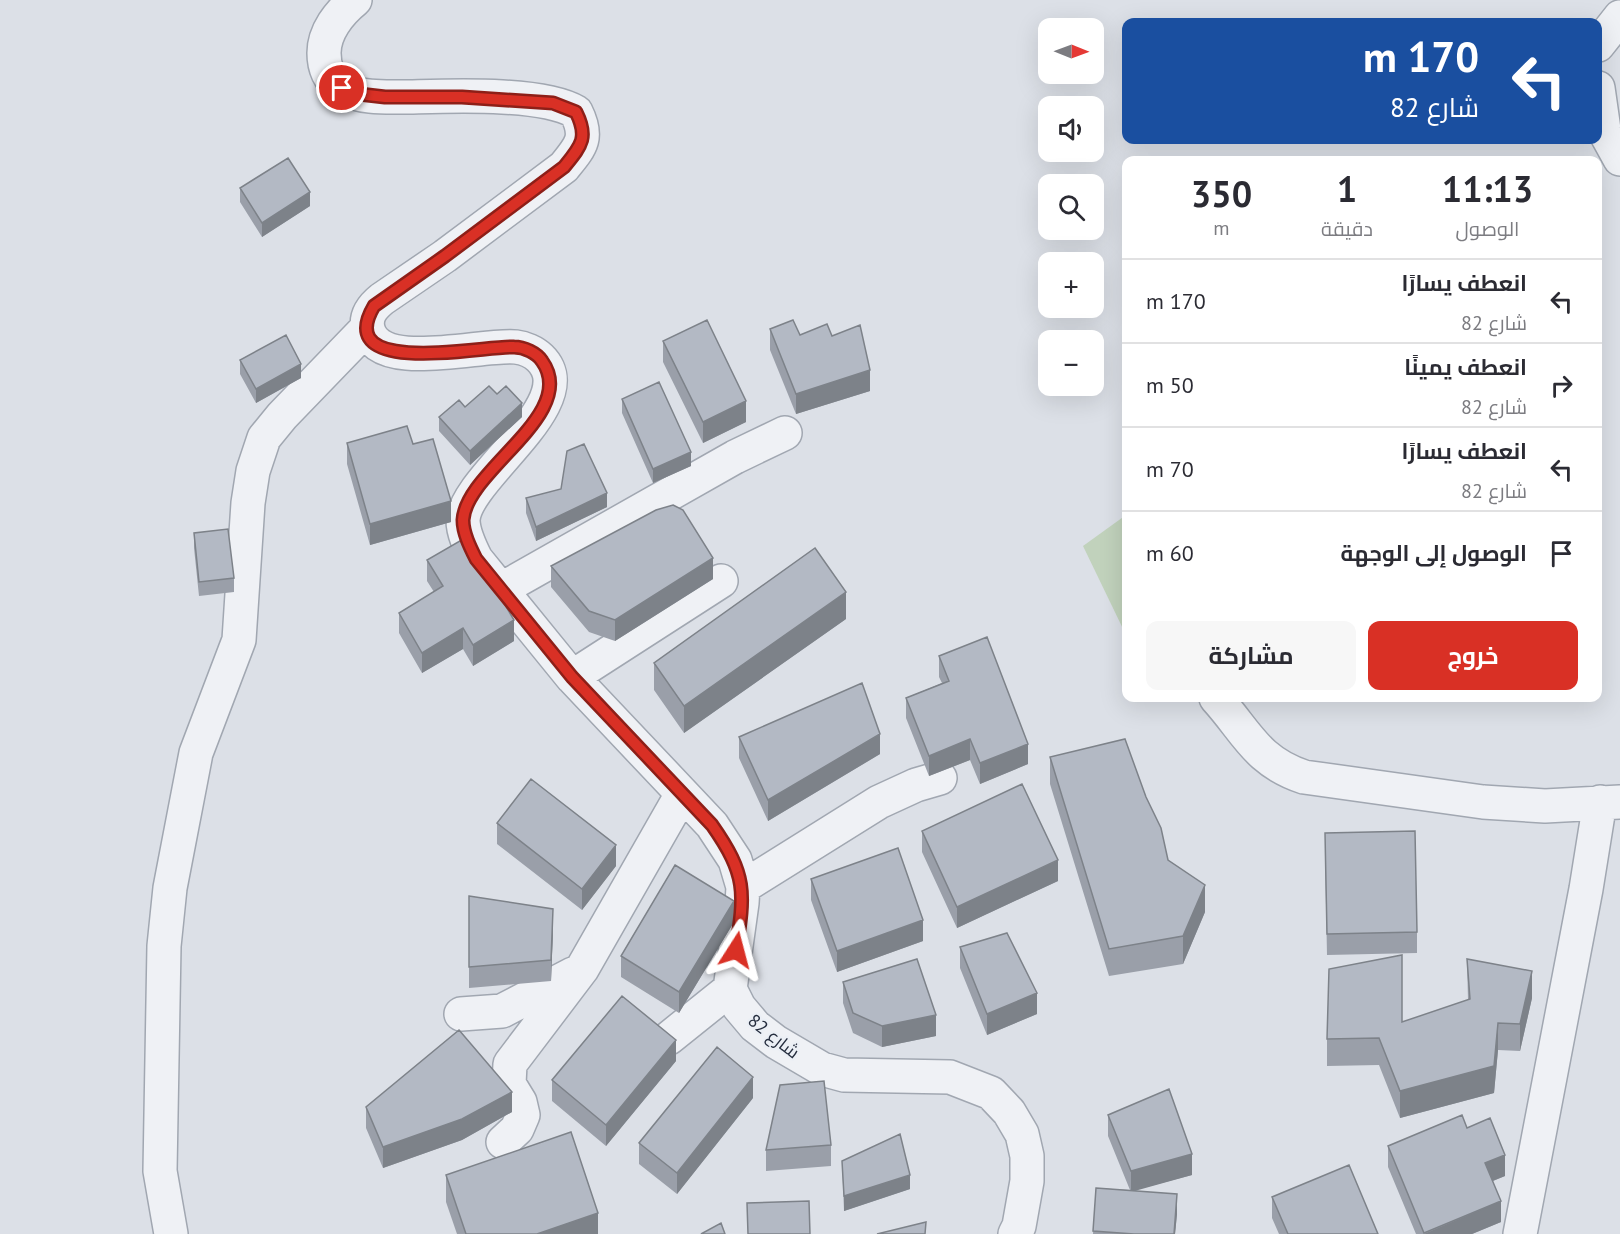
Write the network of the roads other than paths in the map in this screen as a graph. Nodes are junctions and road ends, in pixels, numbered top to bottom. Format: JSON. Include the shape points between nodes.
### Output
{"nodes":[{"id":1,"x":355,"y":0,"type":"edge"},
{"id":2,"x":1620,"y":17,"type":"edge"},
{"id":3,"x":1602,"y":40,"type":"edge"},
{"id":4,"x":1602,"y":116,"type":"edge"},
{"id":5,"x":1620,"y":159,"type":"edge"},
{"id":6,"x":367,"y":328,"type":"junction"},
{"id":7,"x":785,"y":433,"type":"dead end"},
{"id":8,"x":721,"y":581,"type":"dead end"},
{"id":9,"x":500,"y":590,"type":"junction"},
{"id":10,"x":572,"y":677,"type":"junction"},
{"id":11,"x":1218,"y":702,"type":"edge"},
{"id":12,"x":940,"y":778,"type":"dead end"},
{"id":13,"x":682,"y":794,"type":"junction"},
{"id":14,"x":1610,"y":802,"type":"edge"},
{"id":15,"x":743,"y":887,"type":"junction"},
{"id":16,"x":582,"y":969,"type":"junction"},
{"id":17,"x":730,"y":989,"type":"junction"},
{"id":18,"x":461,"y":1014,"type":"dead end"},
{"id":19,"x":669,"y":1038,"type":"edge"},
{"id":20,"x":503,"y":1142,"type":"dead end"},
{"id":21,"x":171,"y":1234,"type":"edge"},
{"id":22,"x":1016,"y":1234,"type":"edge"},
{"id":23,"x":1520,"y":1234,"type":"edge"}],
"edges":[{"from":1,"to":6,"type":"street","via":[[331,26],[324,44],[324,63],[331,79],[342,88],[385,97],[553,103],[576,112],[583,137],[564,167],[374,306]]},
{"from":2,"to":3,"type":"street"},
{"from":4,"to":5,"type":"street","via":[[1604,130]]},
{"from":6,"to":9,"type":"street","via":[[371,339],[391,352],[517,347],[542,359],[549,381],[542,409],[470,499],[463,520],[476,559]]},
{"from":6,"to":21,"type":"street","via":[[264,438],[254,471],[248,503],[239,640],[196,753],[170,888],[164,946],[160,1171]]},
{"from":7,"to":9,"type":"street","via":[[735,457]]},
{"from":8,"to":10,"type":"street"},
{"from":9,"to":10,"type":"street"},
{"from":10,"to":13,"type":"street"},
{"from":11,"to":14,"type":"street","via":[[1267,760],[1304,777],[1483,802],[1545,806]]},
{"from":12,"to":15,"type":"street","via":[[879,802]]},
{"from":13,"to":15,"type":"street","via":[[726,844]]},
{"from":13,"to":16,"type":"street"},
{"from":14,"to":23,"type":"street","via":[[1584,901]]},
{"from":15,"to":17,"type":"street"},
{"from":16,"to":18,"type":"street","via":[[502,1011]]},
{"from":16,"to":20,"type":"street","via":[[510,1064],[509,1084],[523,1115],[517,1130]]},
{"from":17,"to":19,"type":"street"},
{"from":17,"to":22,"type":"street","name":"شارع 82","via":[[755,1026],[822,1070],[844,1075],[950,1077],[991,1093],[1022,1134],[1027,1156],[1027,1181]]}]}
